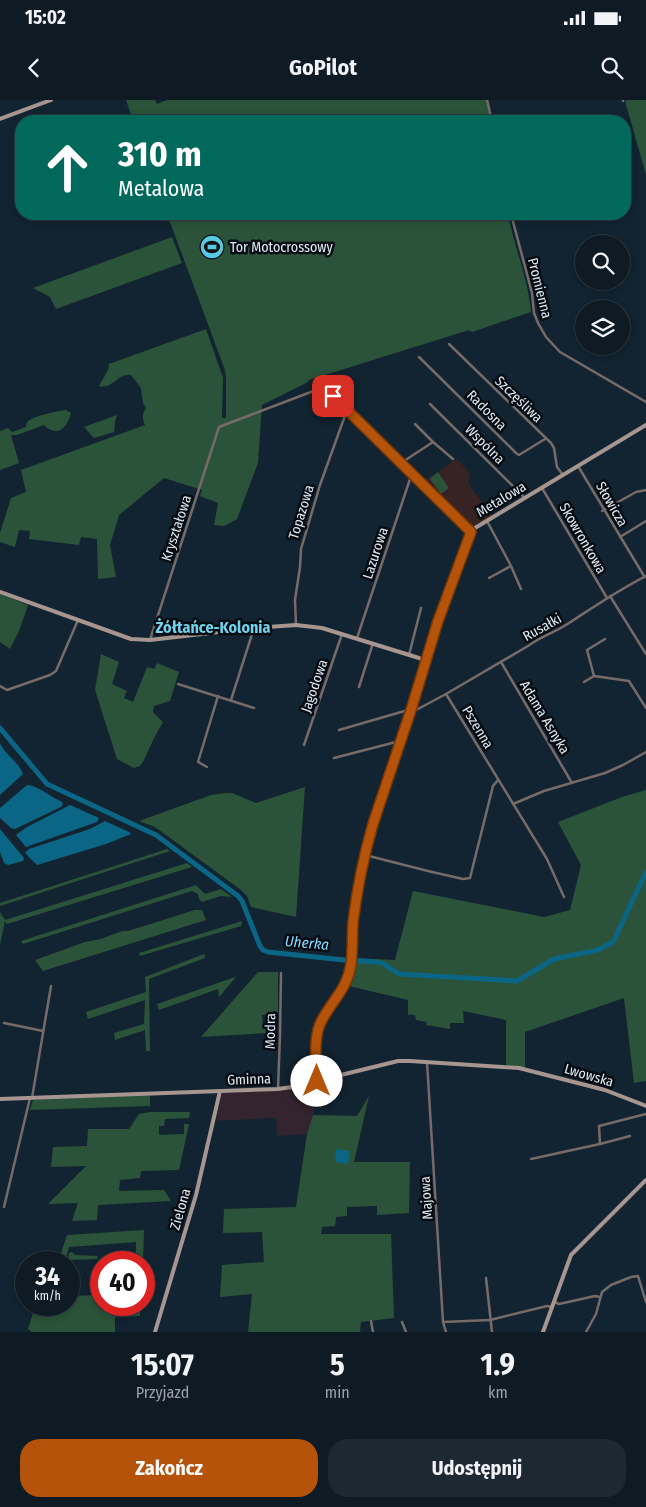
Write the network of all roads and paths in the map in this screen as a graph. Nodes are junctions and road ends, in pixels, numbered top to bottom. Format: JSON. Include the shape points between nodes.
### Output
{"nodes":[{"id":1,"x":51,"y":100,"type":"edge"},
{"id":2,"x":488,"y":100,"type":"edge"},
{"id":3,"x":491,"y":115,"type":"edge"},
{"id":4,"x":0,"y":118,"type":"edge"},
{"id":5,"x":513,"y":220,"type":"edge"},
{"id":6,"x":449,"y":344,"type":"dead end"},
{"id":7,"x":419,"y":357,"type":"dead end"},
{"id":8,"x":646,"y":402,"type":"edge"},
{"id":9,"x":430,"y":404,"type":"dead end"},
{"id":10,"x":347,"y":409,"type":"junction"},
{"id":11,"x":415,"y":424,"type":"dead end"},
{"id":12,"x":646,"y":425,"type":"edge"},
{"id":13,"x":545,"y":439,"type":"junction"},
{"id":14,"x":433,"y":442,"type":"junction"},
{"id":15,"x":453,"y":459,"type":"dead end"},
{"id":16,"x":401,"y":463,"type":"junction"},
{"id":17,"x":578,"y":466,"type":"junction"},
{"id":18,"x":414,"y":475,"type":"junction"},
{"id":19,"x":563,"y":475,"type":"junction"},
{"id":20,"x":542,"y":488,"type":"junction"},
{"id":21,"x":646,"y":490,"type":"edge"},
{"id":22,"x":525,"y":498,"type":"junction"},
{"id":23,"x":603,"y":511,"type":"junction"},
{"id":24,"x":486,"y":521,"type":"junction"},
{"id":25,"x":646,"y":521,"type":"edge"},
{"id":26,"x":471,"y":532,"type":"junction"},
{"id":27,"x":620,"y":537,"type":"junction"},
{"id":28,"x":511,"y":566,"type":"junction"},
{"id":29,"x":645,"y":576,"type":"edge"},
{"id":30,"x":489,"y":578,"type":"dead end"},
{"id":31,"x":521,"y":589,"type":"dead end"},
{"id":32,"x":0,"y":592,"type":"edge"},
{"id":33,"x":608,"y":597,"type":"junction"},
{"id":34,"x":421,"y":608,"type":"dead end"},
{"id":35,"x":78,"y":620,"type":"junction"},
{"id":36,"x":296,"y":625,"type":"junction"},
{"id":37,"x":254,"y":628,"type":"junction"},
{"id":38,"x":342,"y":634,"type":"junction"},
{"id":39,"x":358,"y":638,"type":"junction"},
{"id":40,"x":605,"y":639,"type":"dead end"},
{"id":41,"x":150,"y":640,"type":"junction"},
{"id":42,"x":373,"y":644,"type":"junction"},
{"id":43,"x":429,"y":653,"type":"junction"},
{"id":44,"x":646,"y":654,"type":"edge"},
{"id":45,"x":409,"y":655,"type":"junction"},
{"id":46,"x":420,"y":660,"type":"junction"},
{"id":47,"x":501,"y":662,"type":"junction"},
{"id":48,"x":594,"y":676,"type":"junction"},
{"id":49,"x":584,"y":682,"type":"dead end"},
{"id":50,"x":178,"y":684,"type":"dead end"},
{"id":51,"x":0,"y":686,"type":"edge"},
{"id":52,"x":359,"y":687,"type":"dead end"},
{"id":53,"x":446,"y":694,"type":"junction"},
{"id":54,"x":218,"y":696,"type":"junction"},
{"id":55,"x":230,"y":700,"type":"junction"},
{"id":56,"x":254,"y":708,"type":"dead end"},
{"id":57,"x":646,"y":708,"type":"edge"},
{"id":58,"x":411,"y":710,"type":"junction"},
{"id":59,"x":339,"y":730,"type":"dead end"},
{"id":60,"x":401,"y":742,"type":"junction"},
{"id":61,"x":304,"y":745,"type":"dead end"},
{"id":62,"x":646,"y":752,"type":"edge"},
{"id":63,"x":334,"y":758,"type":"dead end"},
{"id":64,"x":207,"y":767,"type":"dead end"},
{"id":65,"x":498,"y":780,"type":"junction"},
{"id":66,"x":572,"y":783,"type":"junction"},
{"id":67,"x":513,"y":804,"type":"junction"},
{"id":68,"x":365,"y":855,"type":"junction"},
{"id":69,"x":564,"y":897,"type":"dead end"},
{"id":70,"x":281,"y":973,"type":"dead end"},
{"id":71,"x":51,"y":986,"type":"dead end"},
{"id":72,"x":4,"y":1023,"type":"dead end"},
{"id":73,"x":43,"y":1031,"type":"junction"},
{"id":74,"x":427,"y":1062,"type":"junction"},
{"id":75,"x":525,"y":1070,"type":"joint"},
{"id":76,"x":317,"y":1081,"type":"junction"},
{"id":77,"x":278,"y":1089,"type":"junction"},
{"id":78,"x":220,"y":1091,"type":"junction"},
{"id":79,"x":31,"y":1098,"type":"junction"},
{"id":80,"x":0,"y":1099,"type":"edge"},
{"id":81,"x":646,"y":1106,"type":"edge"},
{"id":82,"x":646,"y":1114,"type":"edge"},
{"id":83,"x":630,"y":1136,"type":"dead end"},
{"id":84,"x":600,"y":1144,"type":"junction"},
{"id":85,"x":531,"y":1159,"type":"dead end"},
{"id":86,"x":646,"y":1180,"type":"edge"},
{"id":87,"x":4,"y":1208,"type":"dead end"},
{"id":88,"x":486,"y":1278,"type":"dead end"},
{"id":89,"x":600,"y":1297,"type":"junction"},
{"id":90,"x":646,"y":1302,"type":"edge"},
{"id":91,"x":553,"y":1304,"type":"junction"},
{"id":92,"x":490,"y":1320,"type":"junction"},
{"id":93,"x":371,"y":1321,"type":"dead end"},
{"id":94,"x":402,"y":1322,"type":"dead end"},
{"id":95,"x":444,"y":1322,"type":"junction"},
{"id":96,"x":155,"y":1332,"type":"edge"},
{"id":97,"x":373,"y":1332,"type":"edge"},
{"id":98,"x":406,"y":1332,"type":"edge"},
{"id":99,"x":446,"y":1332,"type":"edge"},
{"id":100,"x":492,"y":1332,"type":"edge"},
{"id":101,"x":544,"y":1332,"type":"edge"},
{"id":102,"x":586,"y":1332,"type":"edge"}],
"edges":[{"from":1,"to":4,"type":"street"},
{"from":2,"to":3,"type":"street"},
{"from":5,"to":8,"type":"street","name":"Promienna","via":[[532,293],[534,313],[546,337],[560,352]]},
{"from":6,"to":13,"type":"street","name":"Szczęśliwa"},
{"from":7,"to":13,"type":"street","name":"Radosna","via":[[516,453],[524,453]]},
{"from":9,"to":22,"type":"street","name":"Wspólna"},
{"from":10,"to":16,"type":"street"},
{"from":10,"to":36,"type":"street","name":"Topazowa","via":[[302,544],[295,600]]},
{"from":10,"to":41,"type":"street","name":"Kryształowa","via":[[324,386],[219,427]]},
{"from":11,"to":14,"type":"street"},
{"from":12,"to":17,"type":"street","name":"Metalowa"},
{"from":13,"to":19,"type":"street","name":"Szczęśliwa","via":[[554,448],[557,467]]},
{"from":14,"to":15,"type":"street"},
{"from":14,"to":16,"type":"street"},
{"from":16,"to":18,"type":"street"},
{"from":17,"to":19,"type":"street","name":"Metalowa"},
{"from":17,"to":23,"type":"street","name":"Słowicza"},
{"from":18,"to":26,"type":"street"},
{"from":18,"to":39,"type":"street","name":"Lazurowa"},
{"from":19,"to":20,"type":"street","name":"Metalowa"},
{"from":20,"to":22,"type":"street","name":"Metalowa"},
{"from":20,"to":33,"type":"street","name":"Skowronkowa"},
{"from":21,"to":23,"type":"street","via":[[636,492]]},
{"from":22,"to":24,"type":"street","name":"Metalowa"},
{"from":23,"to":27,"type":"street","name":"Słowicza"},
{"from":24,"to":26,"type":"street","name":"Metalowa"},
{"from":24,"to":28,"type":"street"},
{"from":25,"to":27,"type":"street"},
{"from":26,"to":43,"type":"street","name":"Metalowa"},
{"from":27,"to":29,"type":"street","name":"Słowicza"},
{"from":28,"to":30,"type":"street"},
{"from":28,"to":31,"type":"street"},
{"from":29,"to":33,"type":"street","name":"Rusałki"},
{"from":32,"to":35,"type":"street"},
{"from":33,"to":44,"type":"street","name":"Skowronkowa"},
{"from":33,"to":47,"type":"street","name":"Rusałki","via":[[569,624],[537,639]]},
{"from":34,"to":45,"type":"street"},
{"from":35,"to":41,"type":"street","via":[[123,637]]},
{"from":35,"to":51,"type":"street","via":[[56,671],[7,690]]},
{"from":36,"to":37,"type":"street"},
{"from":36,"to":38,"type":"street"},
{"from":37,"to":41,"type":"street"},
{"from":37,"to":55,"type":"street"},
{"from":38,"to":39,"type":"street"},
{"from":38,"to":61,"type":"street","name":"Jagodowa"},
{"from":39,"to":42,"type":"street"},
{"from":40,"to":48,"type":"street","via":[[588,650]]},
{"from":42,"to":45,"type":"street"},
{"from":42,"to":52,"type":"street"},
{"from":43,"to":46,"type":"street","name":"Metalowa"},
{"from":43,"to":46,"type":"street"},
{"from":45,"to":46,"type":"street"},
{"from":46,"to":58,"type":"street","name":"Metalowa","via":[[424,669]]},
{"from":47,"to":53,"type":"street","name":"Rusałki"},
{"from":47,"to":66,"type":"street","name":"Adama Asnyka"},
{"from":48,"to":49,"type":"street"},
{"from":48,"to":57,"type":"street","via":[[629,681]]},
{"from":50,"to":54,"type":"street"},
{"from":53,"to":58,"type":"street","via":[[418,710]]},
{"from":53,"to":65,"type":"street","name":"Pszenna"},
{"from":54,"to":55,"type":"street"},
{"from":54,"to":64,"type":"street","via":[[198,762]]},
{"from":55,"to":56,"type":"street"},
{"from":58,"to":59,"type":"street"},
{"from":58,"to":60,"type":"street","name":"Metalowa"},
{"from":60,"to":63,"type":"street"},
{"from":60,"to":68,"type":"street","name":"Metalowa"},
{"from":62,"to":66,"type":"street","via":[[605,773]]},
{"from":65,"to":67,"type":"street","name":"Pszenna"},
{"from":65,"to":68,"type":"street","via":[[492,786],[470,878]]},
{"from":66,"to":67,"type":"street"},
{"from":67,"to":69,"type":"street","name":"Pszenna","via":[[547,859]]},
{"from":68,"to":76,"type":"street","name":"Metalowa","via":[[346,984],[324,1018],[316,1042]]},
{"from":70,"to":77,"type":"street","name":"Modra"},
{"from":71,"to":73,"type":"street"},
{"from":72,"to":73,"type":"street"},
{"from":73,"to":79,"type":"street"},
{"from":74,"to":75,"type":"street","name":"Gminna"},
{"from":74,"to":76,"type":"street","name":"Gminna","via":[[398,1061]]},
{"from":74,"to":95,"type":"street","name":"Majowa"},
{"from":75,"to":81,"type":"street","name":"Lwowska","via":[[605,1090]]},
{"from":76,"to":77,"type":"street","name":"Gminna"},
{"from":77,"to":78,"type":"street","name":"Gminna"},
{"from":78,"to":79,"type":"street","name":"Gminna"},
{"from":78,"to":96,"type":"street","name":"Zielona","via":[[196,1195]]},
{"from":79,"to":80,"type":"street","name":"Gminna"},
{"from":79,"to":87,"type":"street"},
{"from":82,"to":84,"type":"street","via":[[599,1126]]},
{"from":83,"to":84,"type":"street"},
{"from":84,"to":85,"type":"street"},
{"from":86,"to":91,"type":"street","via":[[572,1254]]},
{"from":88,"to":92,"type":"street"},
{"from":89,"to":90,"type":"street","via":[[611,1285],[638,1276]]},
{"from":89,"to":91,"type":"street"},
{"from":89,"to":102,"type":"street","via":[[596,1314]]},
{"from":91,"to":92,"type":"street"},
{"from":91,"to":101,"type":"street"},
{"from":92,"to":95,"type":"street"},
{"from":92,"to":100,"type":"street"},
{"from":93,"to":97,"type":"street"},
{"from":94,"to":98,"type":"street"},
{"from":95,"to":99,"type":"street","name":"Majowa"}]}
